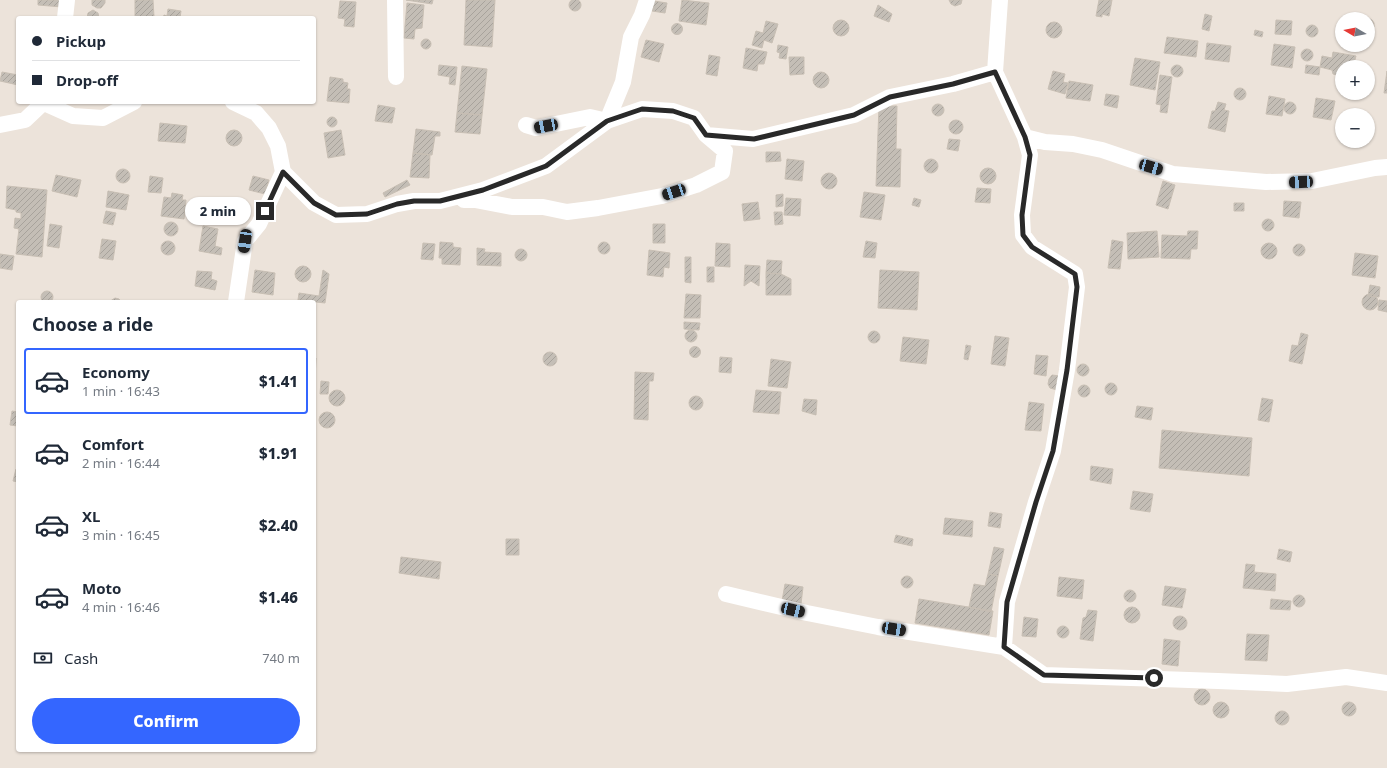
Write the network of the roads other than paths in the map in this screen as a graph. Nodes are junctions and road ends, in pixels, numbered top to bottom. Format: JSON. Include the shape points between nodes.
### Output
{"nodes":[{"id":1,"x":67,"y":0,"type":"edge"},
{"id":2,"x":395,"y":0,"type":"edge"},
{"id":3,"x":647,"y":0,"type":"edge"},
{"id":4,"x":1000,"y":0,"type":"edge"},
{"id":5,"x":65,"y":16,"type":"edge"},
{"id":6,"x":995,"y":72,"type":"junction"},
{"id":7,"x":396,"y":77,"type":"dead end"},
{"id":8,"x":42,"y":104,"type":"edge"},
{"id":9,"x":48,"y":104,"type":"edge"},
{"id":10,"x":130,"y":104,"type":"edge"},
{"id":11,"x":237,"y":104,"type":"edge"},
{"id":12,"x":607,"y":121,"type":"junction"},
{"id":13,"x":0,"y":125,"type":"edge"},
{"id":14,"x":526,"y":125,"type":"dead end"},
{"id":15,"x":706,"y":135,"type":"junction"},
{"id":16,"x":1025,"y":137,"type":"junction"},
{"id":17,"x":1387,"y":167,"type":"edge"},
{"id":18,"x":283,"y":172,"type":"junction"},
{"id":19,"x":440,"y":201,"type":"junction"},
{"id":20,"x":236,"y":300,"type":"edge"},
{"id":21,"x":726,"y":594,"type":"dead end"},
{"id":22,"x":1004,"y":647,"type":"junction"},
{"id":23,"x":1387,"y":683,"type":"edge"}],
"edges":[{"from":1,"to":5,"type":"street"},
{"from":2,"to":7,"type":"street"},
{"from":3,"to":12,"type":"street","via":[[630,37],[623,82]]},
{"from":4,"to":6,"type":"street"},
{"from":6,"to":15,"type":"street","via":[[890,97],[854,115],[754,139]]},
{"from":6,"to":16,"type":"street"},
{"from":8,"to":13,"type":"street","via":[[25,120]]},
{"from":9,"to":10,"type":"street","via":[[73,116],[103,118]]},
{"from":11,"to":18,"type":"street","via":[[256,113],[269,128],[278,146]]},
{"from":12,"to":14,"type":"street","via":[[590,117],[536,128]]},
{"from":12,"to":15,"type":"street","via":[[642,109],[673,111],[694,118]]},
{"from":12,"to":19,"type":"street","via":[[546,166],[483,190]]},
{"from":15,"to":19,"type":"street","via":[[725,151],[722,172],[662,196],[567,212],[543,207],[512,207],[475,200]]},
{"from":16,"to":17,"type":"street","via":[[1102,150],[1173,174],[1266,182],[1312,181]]},
{"from":16,"to":22,"type":"street","via":[[1030,155],[1022,215],[1023,235],[1032,247],[1075,274],[1077,287],[1067,370],[1053,451],[1007,602]]},
{"from":18,"to":19,"type":"street","via":[[314,203],[336,215],[367,214],[414,201]]},
{"from":18,"to":20,"type":"street","via":[[259,224],[245,241]]},
{"from":21,"to":22,"type":"street","via":[[878,627]]},
{"from":22,"to":23,"type":"street","via":[[1044,675],[1287,684],[1346,677]]}]}
